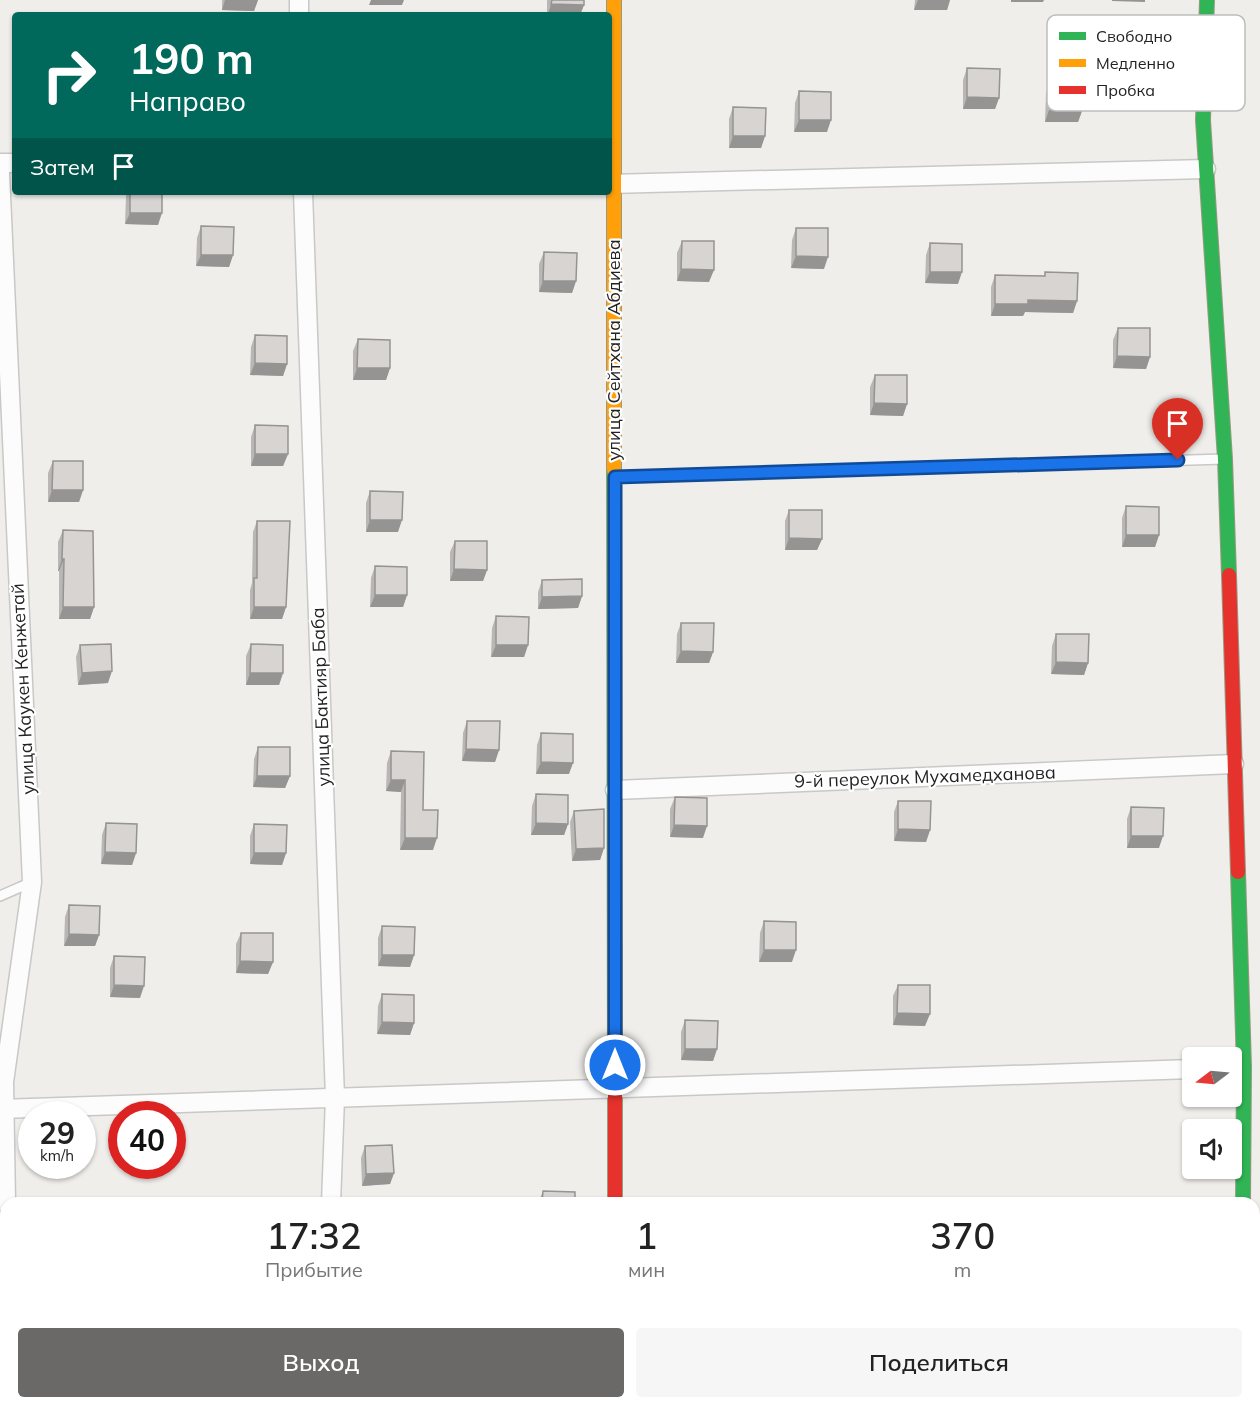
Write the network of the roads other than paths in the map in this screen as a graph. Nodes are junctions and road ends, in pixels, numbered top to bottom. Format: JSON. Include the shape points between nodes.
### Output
{"nodes":[{"id":1,"x":614,"y":0,"type":"edge"},
{"id":2,"x":1207,"y":0,"type":"edge"},
{"id":3,"x":1206,"y":15,"type":"edge"},
{"id":4,"x":1203,"y":111,"type":"edge"},
{"id":5,"x":1206,"y":169,"type":"junction"},
{"id":6,"x":0,"y":172,"type":"edge"},
{"id":7,"x":612,"y":184,"type":"edge"},
{"id":8,"x":303,"y":195,"type":"edge"},
{"id":9,"x":1225,"y":459,"type":"junction"},
{"id":10,"x":615,"y":477,"type":"junction"},
{"id":11,"x":1234,"y":764,"type":"junction"},
{"id":12,"x":615,"y":790,"type":"junction"},
{"id":13,"x":32,"y":882,"type":"junction"},
{"id":14,"x":0,"y":896,"type":"edge"},
{"id":15,"x":1238,"y":1047,"type":"edge"},
{"id":16,"x":1182,"y":1069,"type":"edge"},
{"id":17,"x":615,"y":1088,"type":"junction"},
{"id":18,"x":335,"y":1098,"type":"junction"},
{"id":19,"x":1239,"y":1107,"type":"edge"},
{"id":20,"x":2,"y":1109,"type":"edge"},
{"id":21,"x":6,"y":1197,"type":"edge"},
{"id":22,"x":331,"y":1197,"type":"edge"},
{"id":23,"x":615,"y":1197,"type":"edge"},
{"id":24,"x":1243,"y":1197,"type":"edge"}],
"edges":[{"from":1,"to":7,"type":"street","name":"улица Сейтхана Абдиева"},
{"from":2,"to":3,"type":"street"},
{"from":4,"to":5,"type":"street"},
{"from":5,"to":7,"type":"street"},
{"from":5,"to":9,"type":"street"},
{"from":6,"to":13,"type":"street","name":"улица Каукен Кенжетай"},
{"from":7,"to":10,"type":"street","name":"улица Сейтхана Абдиева"},
{"from":8,"to":18,"type":"street","name":"улица Бактияр Баба"},
{"from":9,"to":10,"type":"lane"},
{"from":9,"to":11,"type":"street"},
{"from":10,"to":12,"type":"street","name":"улица Сейтхана Абдиева"},
{"from":11,"to":12,"type":"street","name":"9-й переулок Мухамедханова"},
{"from":11,"to":15,"type":"street"},
{"from":12,"to":17,"type":"street","name":"улица Сейтхана Абдиева"},
{"from":13,"to":14,"type":"lane"},
{"from":13,"to":20,"type":"street","name":"улица Каукен Кенжетай"},
{"from":16,"to":17,"type":"street"},
{"from":17,"to":18,"type":"street"},
{"from":17,"to":23,"type":"street","name":"улица Сейтхана Абдиева"},
{"from":18,"to":20,"type":"street"},
{"from":18,"to":22,"type":"street","name":"улица Бактияр Баба"},
{"from":19,"to":24,"type":"street"},
{"from":20,"to":21,"type":"street","name":"улица Каукен Кенжетай"}]}
